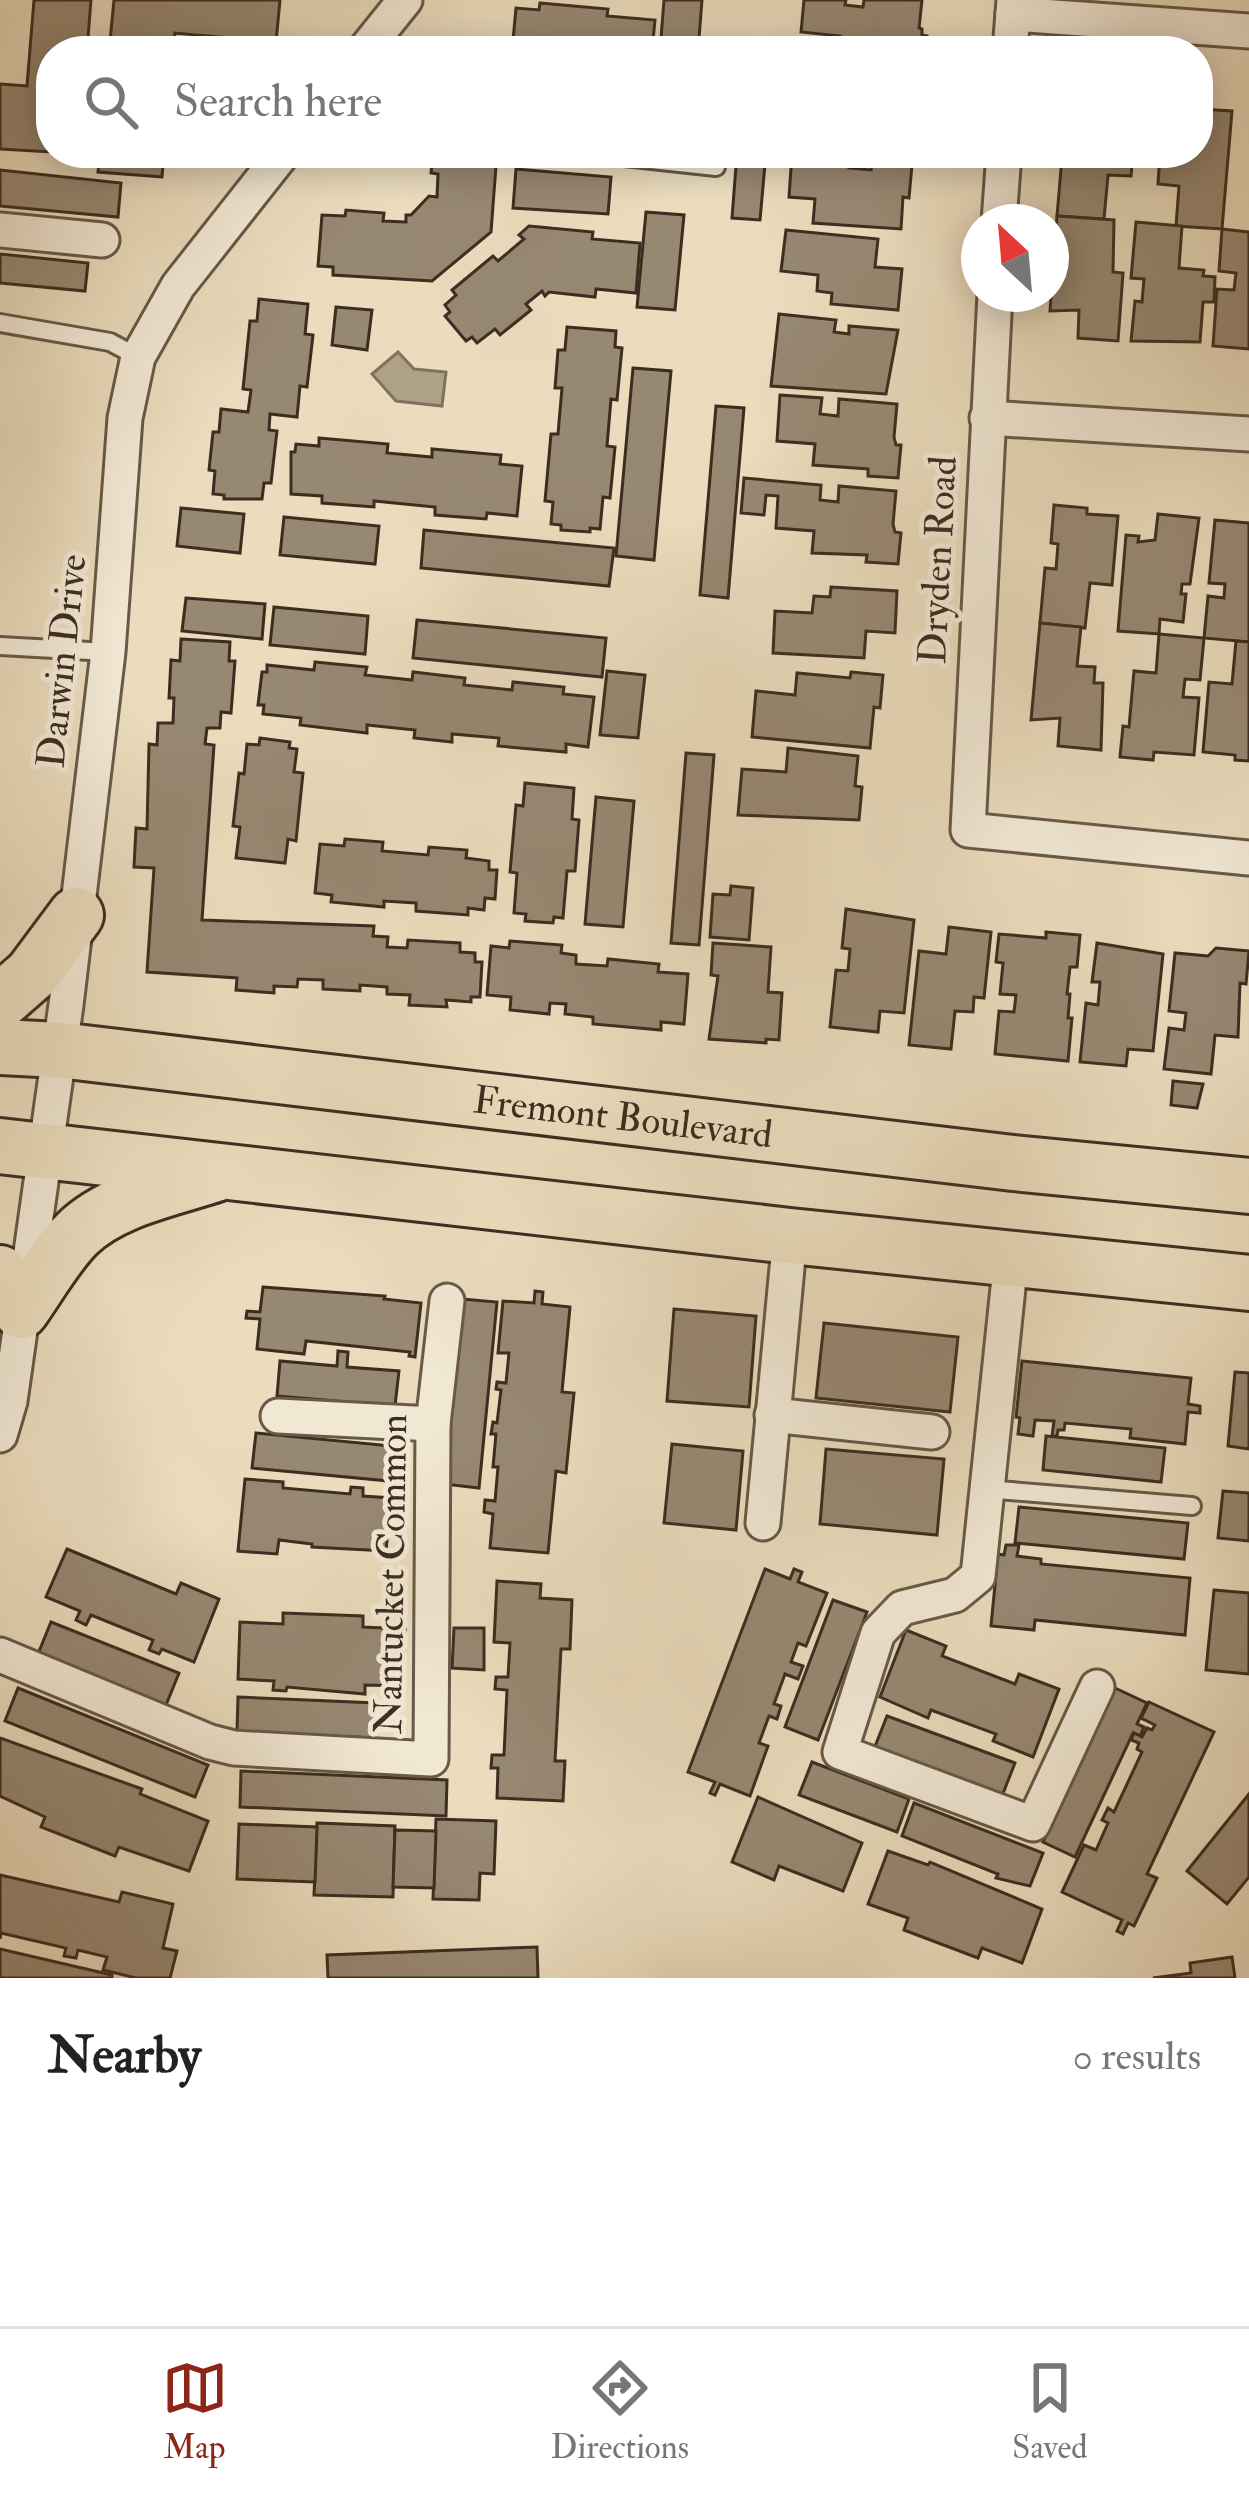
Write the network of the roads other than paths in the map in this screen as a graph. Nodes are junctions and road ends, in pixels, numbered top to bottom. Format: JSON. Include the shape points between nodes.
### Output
{"nodes":[{"id":1,"x":405,"y":0,"type":"edge"},
{"id":2,"x":1013,"y":7,"type":"edge"},
{"id":3,"x":1249,"y":31,"type":"edge"},
{"id":4,"x":376,"y":36,"type":"edge"},
{"id":5,"x":272,"y":168,"type":"edge"},
{"id":6,"x":1003,"y":168,"type":"edge"},
{"id":7,"x":1000,"y":204,"type":"edge"},
{"id":8,"x":0,"y":230,"type":"edge"},
{"id":9,"x":102,"y":240,"type":"dead end"},
{"id":10,"x":994,"y":312,"type":"edge"},
{"id":11,"x":0,"y":322,"type":"edge"},
{"id":12,"x":138,"y":357,"type":"junction"},
{"id":13,"x":987,"y":418,"type":"junction"},
{"id":14,"x":1249,"y":434,"type":"edge"},
{"id":15,"x":0,"y":646,"type":"edge"},
{"id":16,"x":108,"y":652,"type":"junction"},
{"id":17,"x":1249,"y":858,"type":"edge"},
{"id":18,"x":76,"y":915,"type":"junction"},
{"id":19,"x":0,"y":1002,"type":"edge"},
{"id":20,"x":0,"y":1047,"type":"edge"},
{"id":21,"x":59,"y":1050,"type":"junction"},
{"id":22,"x":23,"y":1147,"type":"edge"},
{"id":23,"x":227,"y":1170,"type":"junction"},
{"id":24,"x":1249,"y":1186,"type":"edge"},
{"id":25,"x":790,"y":1236,"type":"junction"},
{"id":26,"x":1011,"y":1259,"type":"junction"},
{"id":27,"x":1249,"y":1283,"type":"edge"},
{"id":28,"x":11,"y":1292,"type":"edge"},
{"id":29,"x":447,"y":1301,"type":"dead end"},
{"id":30,"x":772,"y":1415,"type":"junction"},
{"id":31,"x":278,"y":1416,"type":"dead end"},
{"id":32,"x":433,"y":1424,"type":"junction"},
{"id":33,"x":932,"y":1432,"type":"dead end"},
{"id":34,"x":0,"y":1435,"type":"edge"},
{"id":35,"x":986,"y":1489,"type":"junction"},
{"id":36,"x":1192,"y":1506,"type":"dead end"},
{"id":37,"x":763,"y":1523,"type":"dead end"},
{"id":38,"x":0,"y":1655,"type":"edge"},
{"id":39,"x":1096,"y":1687,"type":"dead end"}],
"edges":[{"from":1,"to":4,"type":"street"},
{"from":2,"to":3,"type":"street"},
{"from":5,"to":12,"type":"street","name":"Darwin Drive","via":[[178,286]]},
{"from":6,"to":7,"type":"street"},
{"from":8,"to":9,"type":"street"},
{"from":10,"to":13,"type":"street","name":"Dryden Road"},
{"from":11,"to":12,"type":"lane","via":[[110,342]]},
{"from":12,"to":16,"type":"street","name":"Darwin Drive","via":[[125,418]]},
{"from":13,"to":14,"type":"street"},
{"from":13,"to":17,"type":"street","name":"Dryden Road","via":[[968,830]]},
{"from":15,"to":16,"type":"lane"},
{"from":16,"to":18,"type":"street","name":"Darwin Drive"},
{"from":18,"to":19,"type":"main road"},
{"from":18,"to":21,"type":"street","name":"Darwin Drive"},
{"from":20,"to":21,"type":"main road","name":"Fremont Boulevard"},
{"from":21,"to":22,"type":"street","name":"Darwin Drive"},
{"from":21,"to":24,"type":"main road","name":"Fremont Boulevard"},
{"from":22,"to":23,"type":"main road"},
{"from":22,"to":28,"type":"street","name":"Darwin Drive"},
{"from":23,"to":25,"type":"main road"},
{"from":23,"to":28,"type":"main road","via":[[115,1209]]},
{"from":25,"to":26,"type":"main road"},
{"from":25,"to":30,"type":"street"},
{"from":26,"to":27,"type":"main road"},
{"from":26,"to":35,"type":"street"},
{"from":28,"to":34,"type":"street","name":"Darwin Drive","via":[[10,1401]]},
{"from":29,"to":32,"type":"street","name":"Nantucket Common"},
{"from":30,"to":33,"type":"street"},
{"from":30,"to":37,"type":"street"},
{"from":31,"to":32,"type":"street"},
{"from":32,"to":38,"type":"street","name":"Nantucket Common","via":[[430,1759],[222,1745]]},
{"from":35,"to":36,"type":"lane"},
{"from":35,"to":39,"type":"street","via":[[977,1576],[956,1595],[902,1608],[878,1633],[840,1752],[1033,1824]]}]}
